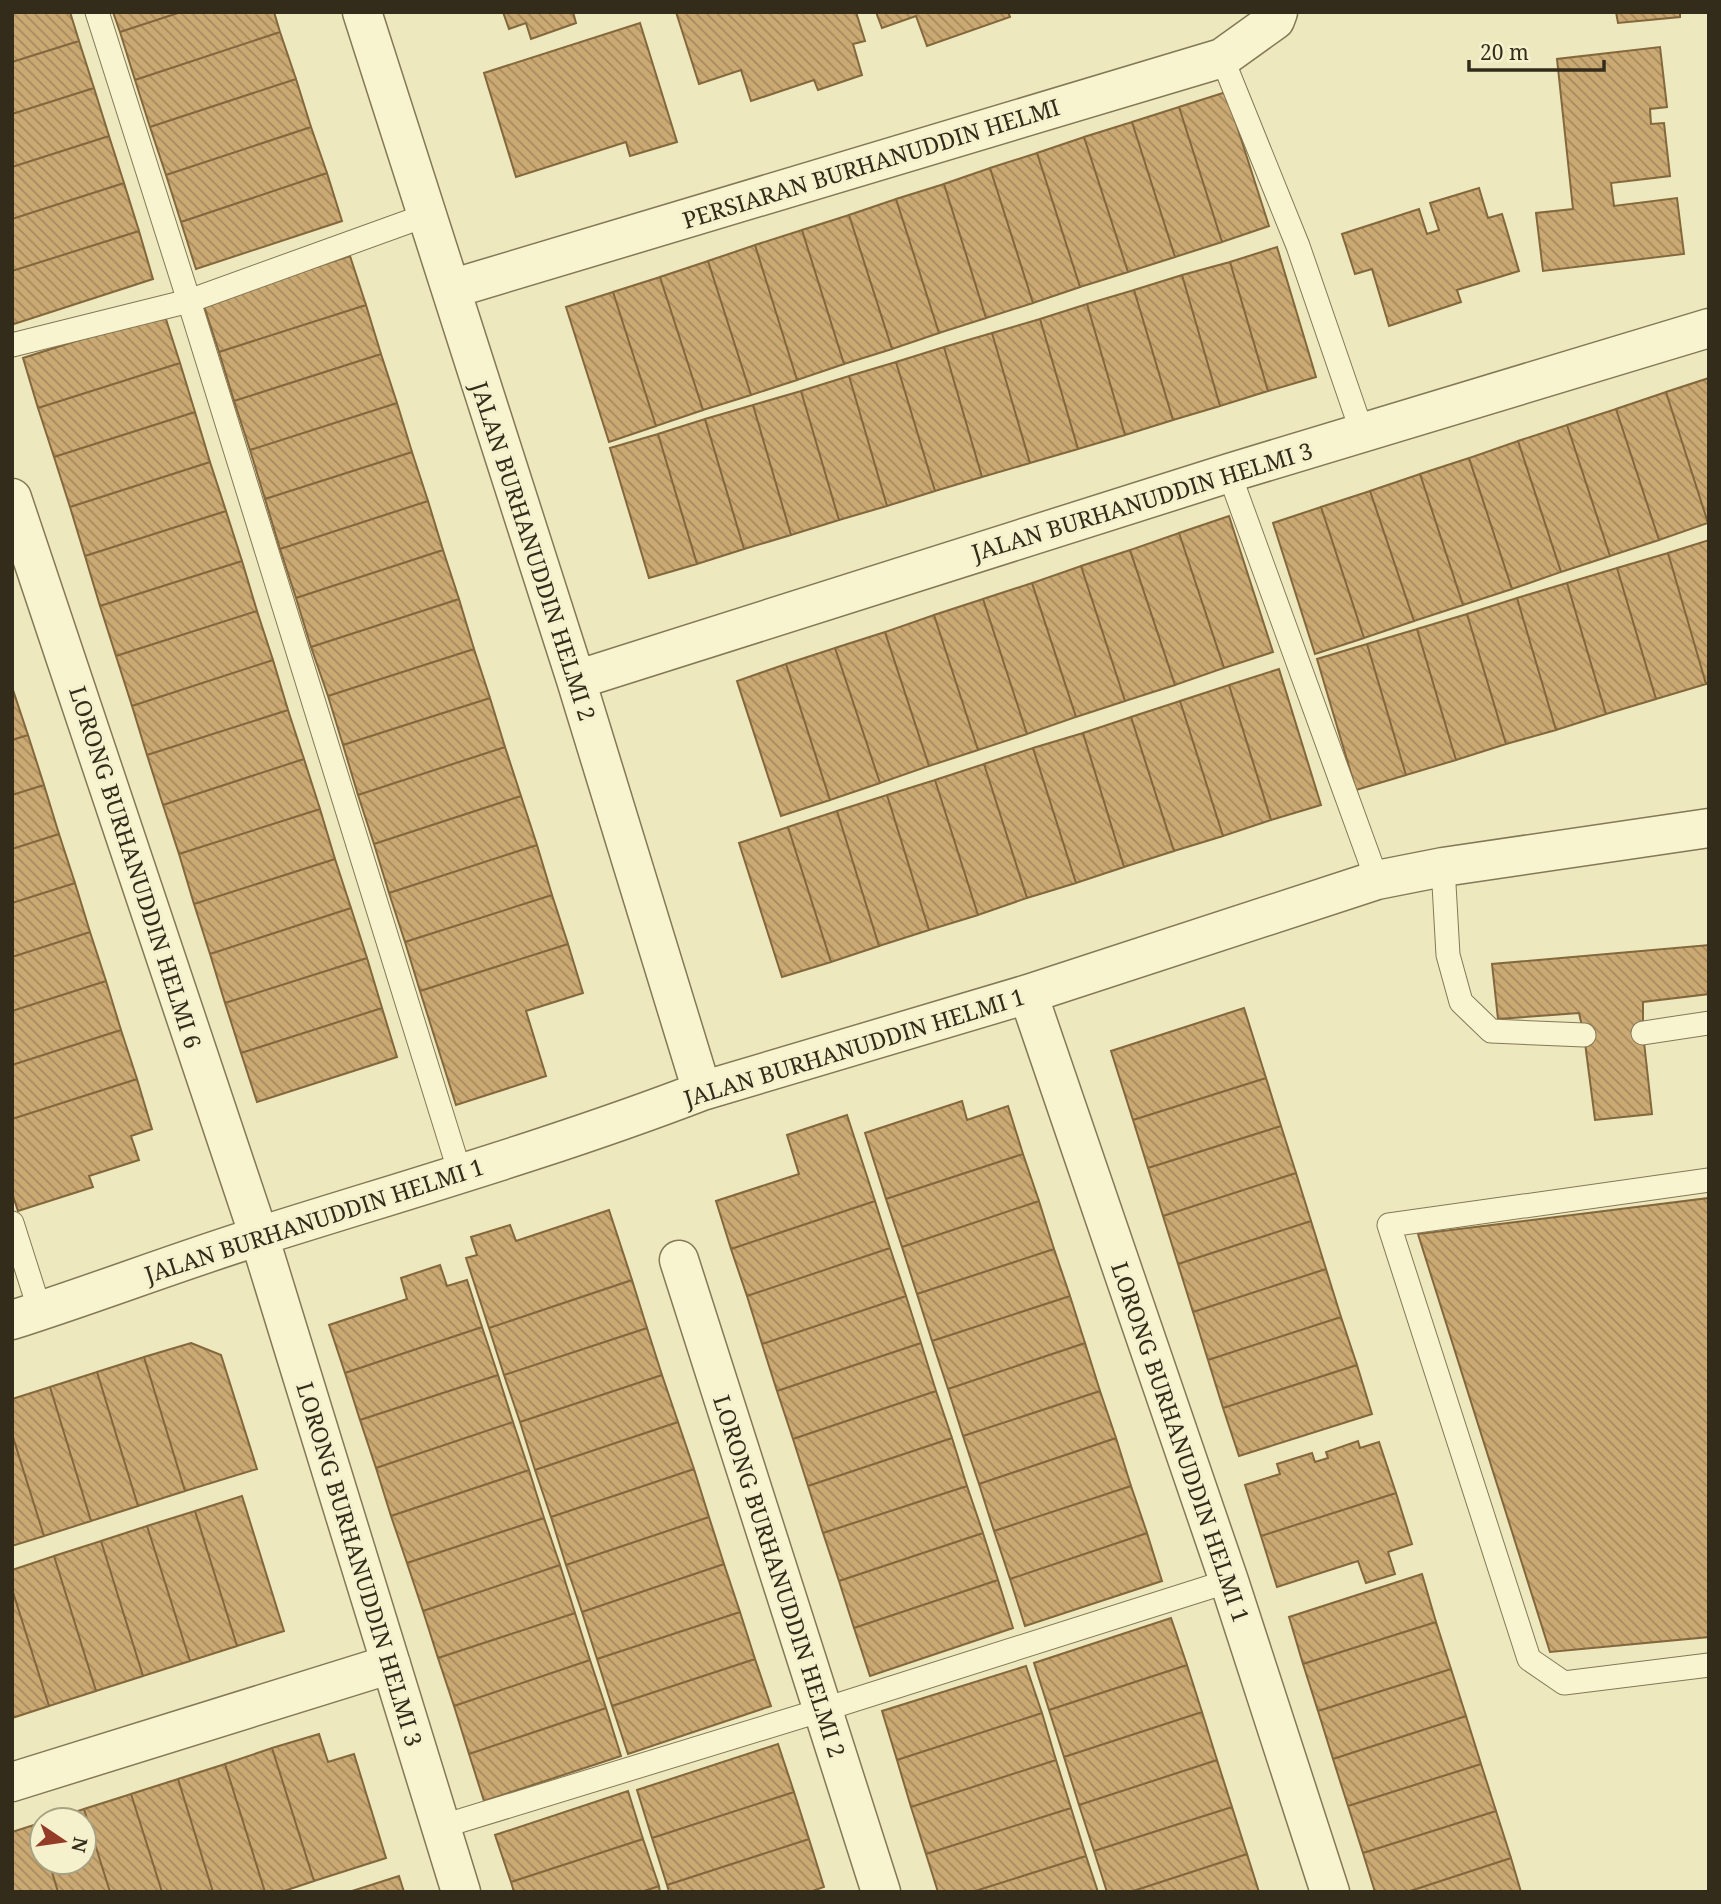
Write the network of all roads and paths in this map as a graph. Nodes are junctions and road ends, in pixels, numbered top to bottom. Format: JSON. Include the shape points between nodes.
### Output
{"nodes":[{"id":1,"x":97,"y":12,"type":"edge"},
{"id":2,"x":362,"y":12,"type":"edge"},
{"id":3,"x":1278,"y":12,"type":"edge"},
{"id":4,"x":1222,"y":58,"type":"junction"},
{"id":5,"x":426,"y":215,"type":"junction"},
{"id":6,"x":451,"y":289,"type":"junction"},
{"id":7,"x":189,"y":301,"type":"junction"},
{"id":8,"x":1709,"y":328,"type":"edge"},
{"id":9,"x":12,"y":345,"type":"edge"},
{"id":10,"x":1362,"y":432,"type":"junction"},
{"id":11,"x":1229,"y":472,"type":"junction"},
{"id":12,"x":12,"y":498,"type":"edge"},
{"id":13,"x":576,"y":680,"type":"junction"},
{"id":14,"x":1709,"y":828,"type":"edge"},
{"id":15,"x":1443,"y":867,"type":"junction"},
{"id":16,"x":1377,"y":880,"type":"junction"},
{"id":17,"x":1028,"y":994,"type":"junction"},
{"id":18,"x":1709,"y":1023,"type":"edge"},
{"id":19,"x":1643,"y":1033,"type":"dead end"},
{"id":20,"x":1584,"y":1035,"type":"dead end"},
{"id":21,"x":702,"y":1091,"type":"junction"},
{"id":22,"x":460,"y":1173,"type":"junction"},
{"id":23,"x":1709,"y":1180,"type":"edge"},
{"id":24,"x":12,"y":1223,"type":"edge"},
{"id":25,"x":259,"y":1236,"type":"junction"},
{"id":26,"x":679,"y":1260,"type":"dead end"},
{"id":27,"x":26,"y":1315,"type":"edge"},
{"id":28,"x":1229,"y":1581,"type":"junction"},
{"id":29,"x":391,"y":1664,"type":"junction"},
{"id":30,"x":1709,"y":1665,"type":"edge"},
{"id":31,"x":822,"y":1710,"type":"junction"},
{"id":32,"x":12,"y":1782,"type":"edge"},
{"id":33,"x":440,"y":1826,"type":"junction"},
{"id":34,"x":461,"y":1892,"type":"edge"},
{"id":35,"x":881,"y":1892,"type":"edge"},
{"id":36,"x":1330,"y":1892,"type":"edge"}],
"edges":[{"from":1,"to":7,"type":"lane"},
{"from":2,"to":5,"type":"street","name":"JALAN BURHANUDDIN HELMI 2"},
{"from":3,"to":4,"type":"street","name":"PERSIARAN BURHANUDDIN HELMI","via":[[1275,20]]},
{"from":4,"to":6,"type":"street","name":"PERSIARAN BURHANUDDIN HELMI"},
{"from":4,"to":10,"type":"lane","via":[[1298,246]]},
{"from":5,"to":6,"type":"street","name":"JALAN BURHANUDDIN HELMI 2"},
{"from":5,"to":7,"type":"lane"},
{"from":6,"to":13,"type":"street","name":"JALAN BURHANUDDIN HELMI 2"},
{"from":7,"to":9,"type":"lane"},
{"from":7,"to":22,"type":"lane"},
{"from":8,"to":10,"type":"street","name":"JALAN BURHANUDDIN HELMI 3"},
{"from":10,"to":11,"type":"street","name":"JALAN BURHANUDDIN HELMI 3"},
{"from":11,"to":13,"type":"street","name":"JALAN BURHANUDDIN HELMI 3"},
{"from":11,"to":16,"type":"lane"},
{"from":12,"to":25,"type":"street","name":"LORONG BURHANUDDIN HELMI 6"},
{"from":13,"to":21,"type":"street","name":"JALAN BURHANUDDIN HELMI 2"},
{"from":14,"to":15,"type":"street","name":"JALAN BURHANUDDIN HELMI 1"},
{"from":15,"to":16,"type":"street","name":"JALAN BURHANUDDIN HELMI 1"},
{"from":15,"to":20,"type":"lane","via":[[1448,955],[1461,1003],[1491,1031]]},
{"from":16,"to":17,"type":"street","name":"JALAN BURHANUDDIN HELMI 1"},
{"from":17,"to":21,"type":"street","name":"JALAN BURHANUDDIN HELMI 1"},
{"from":17,"to":28,"type":"street","name":"LORONG BURHANUDDIN HELMI 1"},
{"from":18,"to":19,"type":"lane"},
{"from":21,"to":22,"type":"street","name":"JALAN BURHANUDDIN HELMI 1"},
{"from":22,"to":25,"type":"street","name":"JALAN BURHANUDDIN HELMI 1"},
{"from":23,"to":30,"type":"lane","via":[[1389,1225],[1529,1659],[1564,1683]]},
{"from":24,"to":27,"type":"lane"},
{"from":25,"to":27,"type":"street","name":"JALAN BURHANUDDIN HELMI 1"},
{"from":25,"to":29,"type":"street","name":"LORONG BURHANUDDIN HELMI 3"},
{"from":26,"to":31,"type":"street","name":"LORONG BURHANUDDIN HELMI 2"},
{"from":28,"to":31,"type":"lane"},
{"from":28,"to":36,"type":"street","name":"LORONG BURHANUDDIN HELMI 1"},
{"from":29,"to":32,"type":"street"},
{"from":29,"to":33,"type":"street","name":"LORONG BURHANUDDIN HELMI 3"},
{"from":31,"to":33,"type":"lane"},
{"from":31,"to":35,"type":"street","name":"LORONG BURHANUDDIN HELMI 2"},
{"from":33,"to":34,"type":"street","name":"LORONG BURHANUDDIN HELMI 3"}]}
